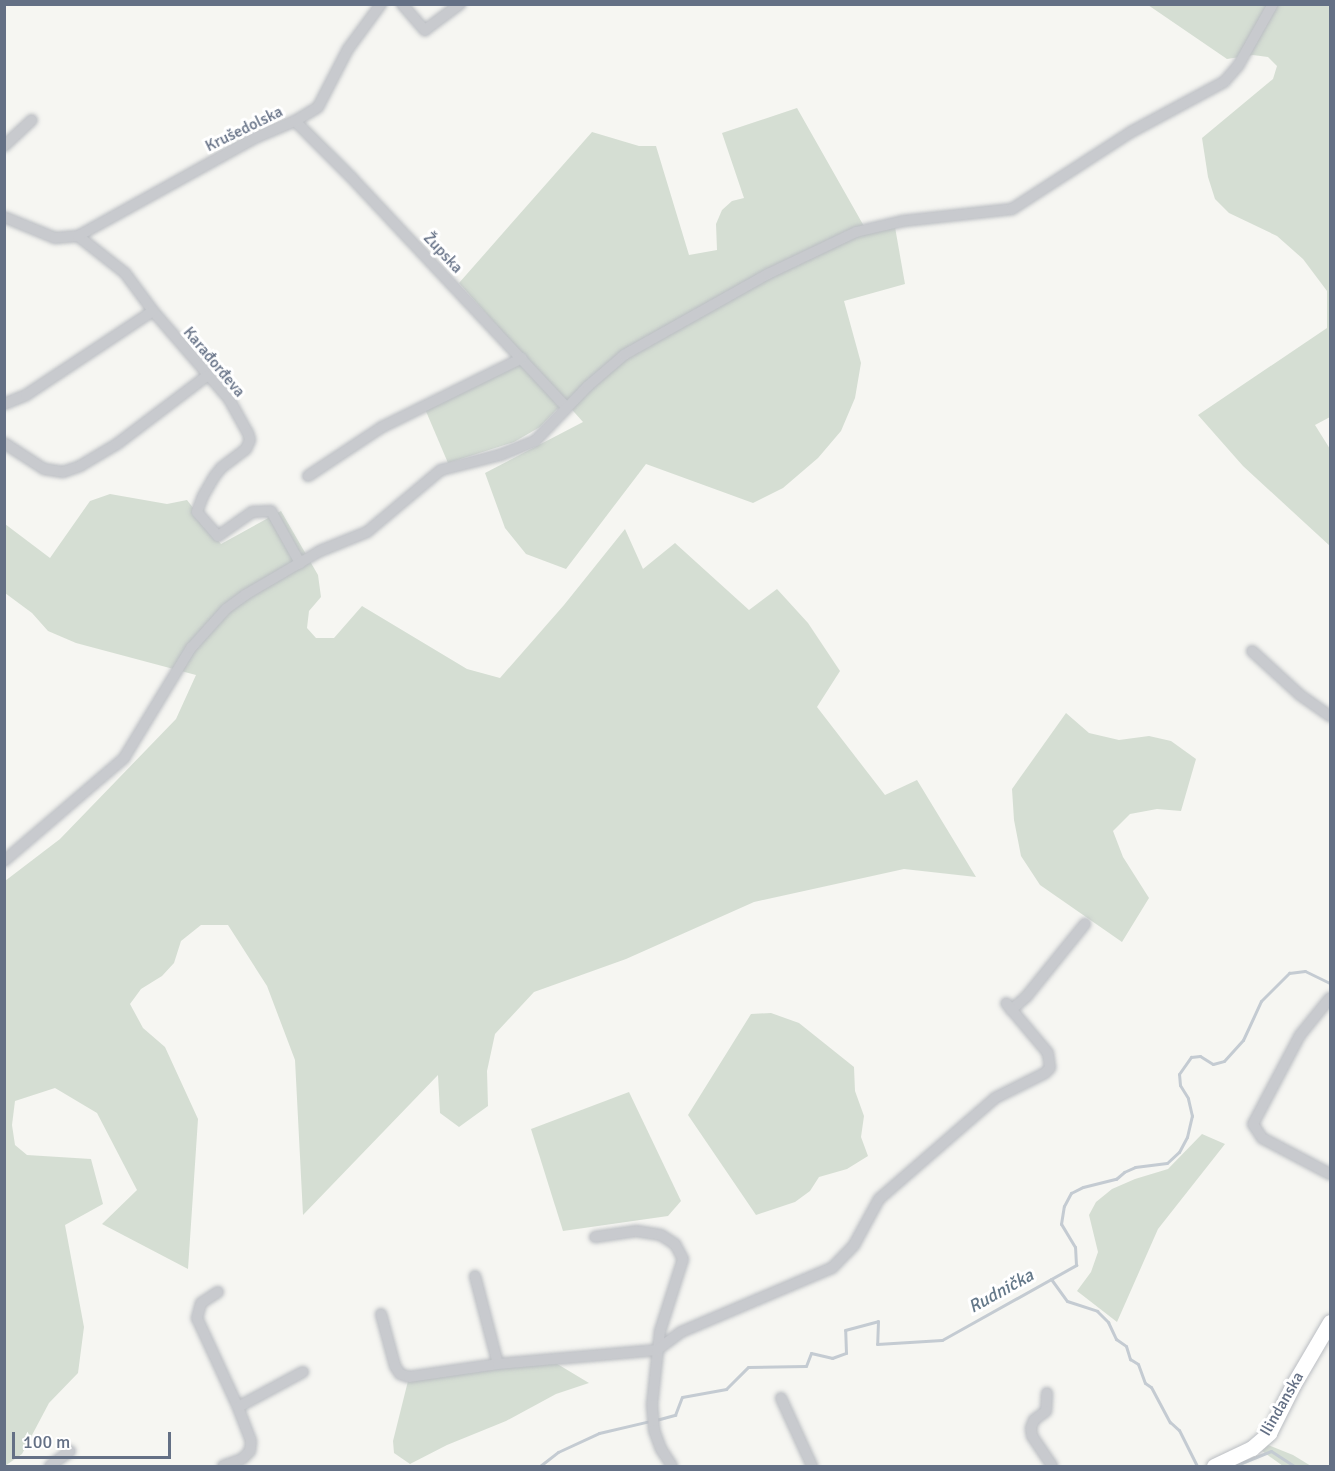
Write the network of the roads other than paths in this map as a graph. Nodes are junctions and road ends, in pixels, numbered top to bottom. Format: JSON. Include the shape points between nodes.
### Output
{"nodes":[{"id":1,"x":381,"y":4,"type":"edge"},
{"id":2,"x":402,"y":4,"type":"edge"},
{"id":3,"x":460,"y":4,"type":"edge"},
{"id":4,"x":1273,"y":4,"type":"edge"},
{"id":5,"x":32,"y":120,"type":"dead end"},
{"id":6,"x":295,"y":121,"type":"junction"},
{"id":7,"x":4,"y":146,"type":"edge"},
{"id":8,"x":4,"y":217,"type":"edge"},
{"id":9,"x":78,"y":236,"type":"junction"},
{"id":10,"x":153,"y":311,"type":"junction"},
{"id":11,"x":522,"y":358,"type":"junction"},
{"id":12,"x":207,"y":376,"type":"junction"},
{"id":13,"x":4,"y":404,"type":"edge"},
{"id":14,"x":567,"y":408,"type":"junction"},
{"id":15,"x":4,"y":443,"type":"edge"},
{"id":16,"x":308,"y":476,"type":"dead end"},
{"id":17,"x":300,"y":563,"type":"junction"},
{"id":18,"x":1252,"y":651,"type":"dead end"},
{"id":19,"x":1330,"y":716,"type":"edge"},
{"id":20,"x":4,"y":861,"type":"edge"},
{"id":21,"x":1085,"y":924,"type":"dead end"},
{"id":22,"x":1330,"y":998,"type":"edge"},
{"id":23,"x":1330,"y":1174,"type":"edge"},
{"id":24,"x":595,"y":1237,"type":"dead end"},
{"id":25,"x":475,"y":1276,"type":"dead end"},
{"id":26,"x":218,"y":1292,"type":"dead end"},
{"id":27,"x":381,"y":1314,"type":"dead end"},
{"id":28,"x":1330,"y":1322,"type":"edge"},
{"id":29,"x":657,"y":1350,"type":"junction"},
{"id":30,"x":498,"y":1364,"type":"junction"},
{"id":31,"x":303,"y":1372,"type":"dead end"},
{"id":32,"x":1047,"y":1394,"type":"dead end"},
{"id":33,"x":781,"y":1398,"type":"dead end"},
{"id":34,"x":238,"y":1407,"type":"junction"},
{"id":35,"x":70,"y":1451,"type":"dead end"},
{"id":36,"x":50,"y":1467,"type":"edge"},
{"id":37,"x":223,"y":1467,"type":"edge"},
{"id":38,"x":672,"y":1467,"type":"edge"},
{"id":39,"x":812,"y":1467,"type":"edge"},
{"id":40,"x":1052,"y":1467,"type":"edge"},
{"id":41,"x":1214,"y":1467,"type":"edge"}],
"edges":[{"from":1,"to":6,"type":"street","name":"Krušedolska","via":[[348,49],[318,107]]},
{"from":2,"to":3,"type":"street","via":[[425,30]]},
{"from":4,"to":14,"type":"street","via":[[1238,66],[1224,82],[1131,132],[1012,209],[903,221],[856,232],[768,274],[624,355]]},
{"from":5,"to":7,"type":"street"},
{"from":6,"to":9,"type":"street","name":"Krušedolska","via":[[255,138]]},
{"from":6,"to":11,"type":"street","name":"Župska"},
{"from":8,"to":9,"type":"street","via":[[55,238]]},
{"from":9,"to":10,"type":"street","name":"Karađorđeva","via":[[125,273]]},
{"from":10,"to":12,"type":"street","name":"Karađorđeva"},
{"from":10,"to":13,"type":"street","via":[[26,395]]},
{"from":11,"to":14,"type":"street","name":"Župska"},
{"from":11,"to":16,"type":"street","via":[[382,427]]},
{"from":12,"to":15,"type":"street","via":[[117,444],[63,472],[44,469]]},
{"from":12,"to":17,"type":"street","name":"Karađorđeva","via":[[229,399],[250,440],[246,449],[214,477],[197,512],[218,536],[252,512],[267,509]]},
{"from":14,"to":17,"type":"street","via":[[535,441],[500,455],[441,470],[367,532]]},
{"from":17,"to":20,"type":"street","via":[[226,609],[191,648],[124,758]]},
{"from":18,"to":19,"type":"street"},
{"from":21,"to":29,"type":"street","via":[[1026,997],[1009,1006],[1048,1053],[1051,1061],[1045,1073],[995,1098],[879,1199],[854,1245],[832,1268],[681,1332]]},
{"from":22,"to":23,"type":"street","via":[[1300,1035],[1253,1124],[1262,1138]]},
{"from":24,"to":29,"type":"street","via":[[636,1231],[662,1235],[679,1251],[683,1259],[681,1271]]},
{"from":25,"to":30,"type":"street"},
{"from":26,"to":34,"type":"street","via":[[201,1303],[197,1318]]},
{"from":27,"to":30,"type":"street","via":[[400,1374],[409,1377]]},
{"from":28,"to":41,"type":"street","name":"Ilindanska","via":[[1269,1433],[1252,1448]]},
{"from":29,"to":30,"type":"street"},
{"from":29,"to":38,"type":"street","via":[[651,1416],[661,1449]]},
{"from":31,"to":34,"type":"street"},
{"from":32,"to":40,"type":"street","via":[[1046,1411],[1034,1420],[1031,1428]]},
{"from":33,"to":39,"type":"street"},
{"from":34,"to":37,"type":"street","via":[[251,1441],[250,1451]]},
{"from":35,"to":36,"type":"street"}]}
